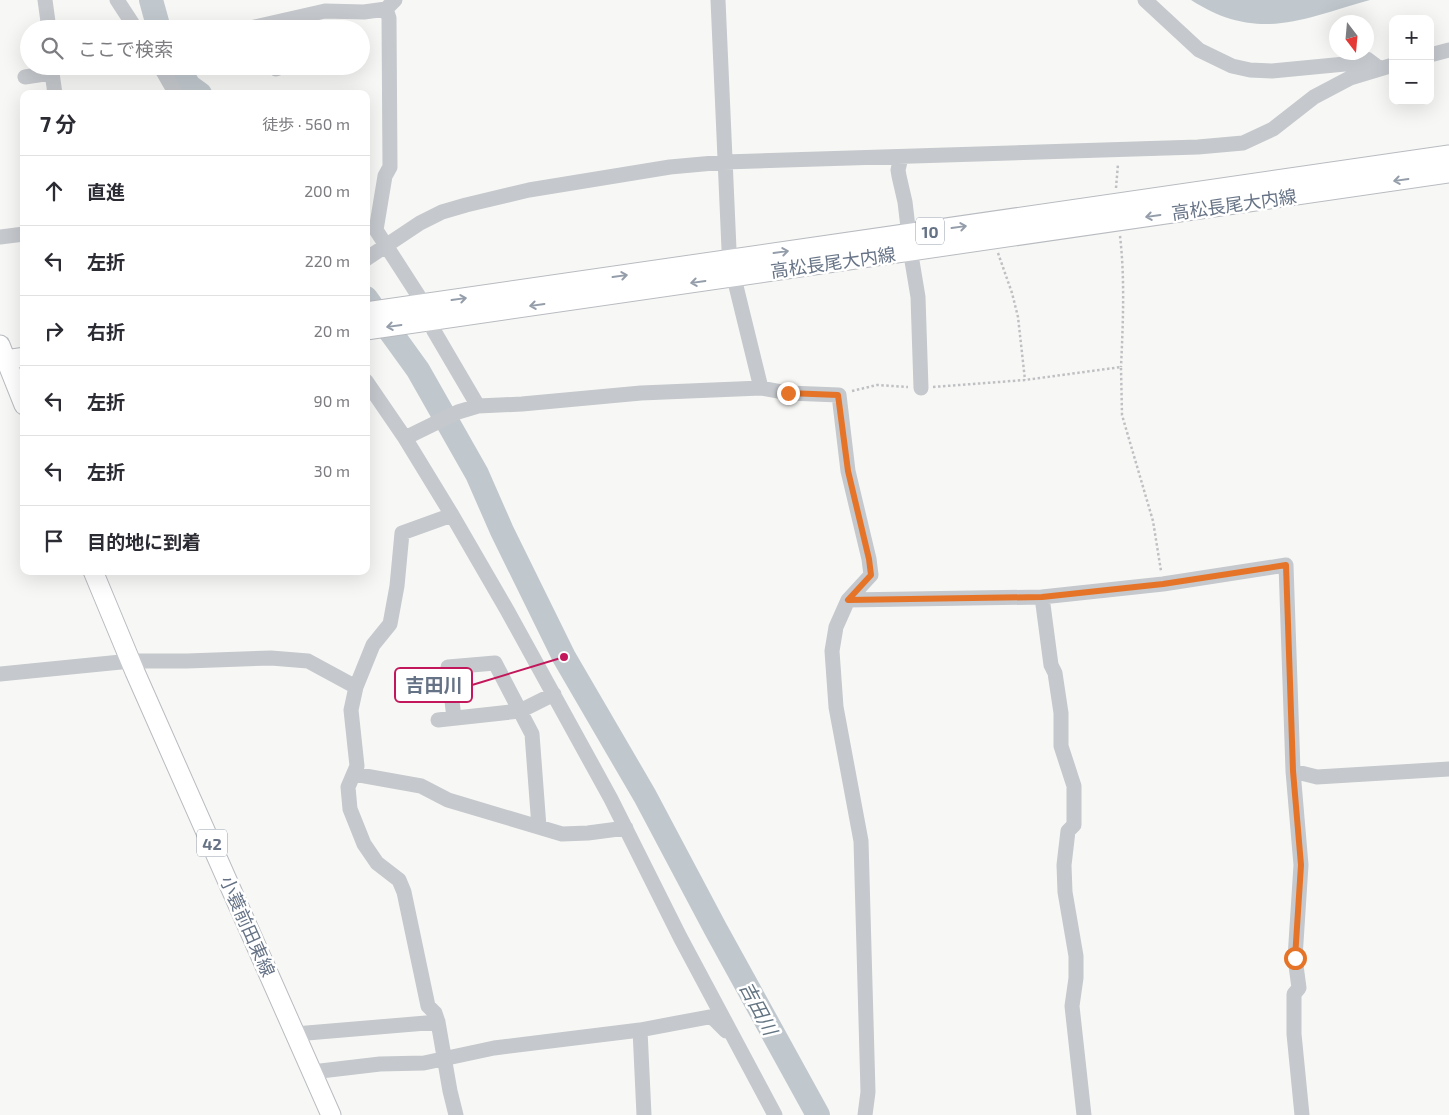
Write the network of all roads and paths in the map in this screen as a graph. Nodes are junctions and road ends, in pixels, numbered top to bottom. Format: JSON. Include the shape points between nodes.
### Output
{"nodes":[{"id":1,"x":45,"y":0,"type":"edge"},
{"id":2,"x":117,"y":0,"type":"edge"},
{"id":3,"x":718,"y":0,"type":"edge"},
{"id":4,"x":1144,"y":0,"type":"edge"},
{"id":5,"x":391,"y":5,"type":"edge"},
{"id":6,"x":48,"y":20,"type":"edge"},
{"id":7,"x":130,"y":20,"type":"edge"},
{"id":8,"x":306,"y":20,"type":"edge"},
{"id":9,"x":1449,"y":50,"type":"edge"},
{"id":10,"x":1434,"y":54,"type":"edge"},
{"id":11,"x":1386,"y":66,"type":"edge"},
{"id":12,"x":32,"y":75,"type":"edge"},
{"id":13,"x":52,"y":75,"type":"edge"},
{"id":14,"x":166,"y":75,"type":"edge"},
{"id":15,"x":25,"y":77,"type":"dead end"},
{"id":16,"x":54,"y":90,"type":"edge"},
{"id":17,"x":174,"y":90,"type":"edge"},
{"id":18,"x":1119,"y":150,"type":"junction"},
{"id":19,"x":1449,"y":155,"type":"edge"},
{"id":20,"x":901,"y":157,"type":"junction"},
{"id":21,"x":724,"y":162,"type":"junction"},
{"id":22,"x":1449,"y":173,"type":"edge"},
{"id":23,"x":1116,"y":195,"type":"dead end"},
{"id":24,"x":1119,"y":231,"type":"dead end"},
{"id":25,"x":20,"y":234,"type":"edge"},
{"id":26,"x":0,"y":236,"type":"edge"},
{"id":27,"x":910,"y":242,"type":"junction"},
{"id":28,"x":997,"y":248,"type":"dead end"},
{"id":29,"x":376,"y":252,"type":"edge"},
{"id":30,"x":733,"y":268,"type":"junction"},
{"id":31,"x":370,"y":312,"type":"edge"},
{"id":32,"x":421,"y":313,"type":"junction"},
{"id":33,"x":370,"y":329,"type":"edge"},
{"id":34,"x":7,"y":356,"type":"edge"},
{"id":35,"x":1121,"y":367,"type":"junction"},
{"id":36,"x":13,"y":382,"type":"edge"},
{"id":37,"x":370,"y":387,"type":"edge"},
{"id":38,"x":761,"y":388,"type":"junction"},
{"id":39,"x":921,"y":388,"type":"dead end"},
{"id":40,"x":20,"y":397,"type":"edge"},
{"id":41,"x":478,"y":406,"type":"junction"},
{"id":42,"x":405,"y":438,"type":"junction"},
{"id":43,"x":452,"y":515,"type":"junction"},
{"id":44,"x":95,"y":575,"type":"edge"},
{"id":45,"x":1163,"y":584,"type":"junction"},
{"id":46,"x":1042,"y":597,"type":"junction"},
{"id":47,"x":848,"y":600,"type":"junction"},
{"id":48,"x":131,"y":661,"type":"junction"},
{"id":49,"x":0,"y":674,"type":"edge"},
{"id":50,"x":356,"y":687,"type":"junction"},
{"id":51,"x":554,"y":694,"type":"junction"},
{"id":52,"x":520,"y":711,"type":"junction"},
{"id":53,"x":454,"y":718,"type":"junction"},
{"id":54,"x":438,"y":720,"type":"dead end"},
{"id":55,"x":1449,"y":769,"type":"edge"},
{"id":56,"x":1293,"y":771,"type":"junction"},
{"id":57,"x":354,"y":774,"type":"junction"},
{"id":58,"x":539,"y":827,"type":"junction"},
{"id":59,"x":626,"y":828,"type":"junction"},
{"id":60,"x":438,"y":1022,"type":"junction"},
{"id":61,"x":640,"y":1030,"type":"junction"},
{"id":62,"x":295,"y":1034,"type":"junction"},
{"id":63,"x":731,"y":1035,"type":"junction"},
{"id":64,"x":444,"y":1059,"type":"junction"},
{"id":65,"x":312,"y":1072,"type":"junction"},
{"id":66,"x":331,"y":1115,"type":"edge"},
{"id":67,"x":456,"y":1115,"type":"edge"},
{"id":68,"x":644,"y":1115,"type":"edge"},
{"id":69,"x":774,"y":1115,"type":"edge"},
{"id":70,"x":865,"y":1115,"type":"edge"},
{"id":71,"x":1084,"y":1115,"type":"edge"},
{"id":72,"x":1302,"y":1115,"type":"edge"}],
"edges":[{"from":1,"to":6,"type":"street"},
{"from":2,"to":7,"type":"street"},
{"from":3,"to":21,"type":"street"},
{"from":4,"to":11,"type":"street","via":[[1199,50],[1232,66],[1272,71],[1366,60]]},
{"from":5,"to":8,"type":"street","via":[[364,12],[325,11]]},
{"from":5,"to":29,"type":"street","via":[[390,167],[376,230]]},
{"from":9,"to":10,"type":"street"},
{"from":11,"to":18,"type":"street","via":[[1350,78],[1314,97],[1273,129],[1244,143]]},
{"from":12,"to":15,"type":"street"},
{"from":13,"to":16,"type":"street"},
{"from":14,"to":17,"type":"street"},
{"from":18,"to":20,"type":"street"},
{"from":18,"to":23,"type":"path"},
{"from":27,"to":19,"type":"main road","name":"高松長尾大内線","number":"10","one_way":true},
{"from":20,"to":21,"type":"street"},
{"from":20,"to":27,"type":"street","via":[[899,176]]},
{"from":21,"to":29,"type":"street","via":[[670,167],[529,190],[466,205],[420,223]]},
{"from":21,"to":30,"type":"street"},
{"from":22,"to":27,"type":"main road","name":"高松長尾大内線","number":"10","one_way":true},
{"from":24,"to":35,"type":"path","via":[[1123,262]]},
{"from":25,"to":26,"type":"street"},
{"from":27,"to":30,"type":"main road","name":"高松長尾大内線","number":"10"},
{"from":27,"to":39,"type":"street","via":[[918,297]]},
{"from":28,"to":35,"type":"path","via":[[1018,317],[1025,380]]},
{"from":29,"to":32,"type":"street","via":[[418,295]]},
{"from":30,"to":32,"type":"main road","name":"高松長尾大内線","number":"10"},
{"from":30,"to":38,"type":"street"},
{"from":31,"to":32,"type":"main road","name":"高松長尾大内線","number":"10"},
{"from":32,"to":33,"type":"main road","name":"高松長尾大内線","number":"10","one_way":true},
{"from":32,"to":41,"type":"street"},
{"from":34,"to":36,"type":"main road"},
{"from":35,"to":45,"type":"path","via":[[1122,415],[1153,522]]},
{"from":36,"to":40,"type":"main road"},
{"from":37,"to":42,"type":"street"},
{"from":38,"to":41,"type":"street","via":[[624,394]]},
{"from":38,"to":47,"type":"street","via":[[788,393],[838,395],[848,471],[871,575]]},
{"from":41,"to":42,"type":"street","via":[[458,412]]},
{"from":42,"to":43,"type":"street"},
{"from":43,"to":50,"type":"street","via":[[402,533],[390,624],[373,645]]},
{"from":43,"to":51,"type":"street"},
{"from":44,"to":48,"type":"main road","name":"小蓑前田東線","number":"42"},
{"from":45,"to":46,"type":"street"},
{"from":45,"to":56,"type":"street","via":[[1286,565]]},
{"from":46,"to":47,"type":"street"},
{"from":46,"to":71,"type":"street","via":[[1061,713],[1061,746],[1074,786],[1074,825],[1068,831],[1064,865],[1065,892],[1076,956],[1072,1006]]},
{"from":47,"to":70,"type":"street","via":[[836,627],[832,650],[836,707],[861,840],[868,1092]]},
{"from":48,"to":49,"type":"street"},
{"from":48,"to":50,"type":"street","via":[[271,658],[308,661]]},
{"from":48,"to":62,"type":"main road","name":"小蓑前田東線","number":"42"},
{"from":50,"to":57,"type":"street","via":[[351,710],[357,766]]},
{"from":51,"to":52,"type":"street"},
{"from":51,"to":59,"type":"street"},
{"from":52,"to":53,"type":"street"},
{"from":52,"to":53,"type":"street","via":[[494,663],[448,668]]},
{"from":52,"to":58,"type":"street","via":[[532,734]]},
{"from":53,"to":54,"type":"street"},
{"from":55,"to":56,"type":"street","via":[[1317,777]]},
{"from":56,"to":72,"type":"street","via":[[1301,865],[1295,958],[1299,988],[1294,994],[1294,1034]]},
{"from":57,"to":58,"type":"street","via":[[421,786],[448,800]]},
{"from":57,"to":60,"type":"street","via":[[348,787],[350,809],[364,844],[377,864],[399,880],[404,892],[428,1006]]},
{"from":58,"to":59,"type":"street","via":[[562,834]]},
{"from":59,"to":63,"type":"street"},
{"from":60,"to":62,"type":"street"},
{"from":60,"to":64,"type":"street"},
{"from":61,"to":63,"type":"street","via":[[709,1017]]},
{"from":61,"to":64,"type":"street","via":[[494,1048]]},
{"from":61,"to":68,"type":"street"},
{"from":62,"to":65,"type":"main road","name":"小蓑前田東線","number":"42"},
{"from":63,"to":69,"type":"street"},
{"from":64,"to":65,"type":"street"},
{"from":64,"to":67,"type":"street"},
{"from":65,"to":66,"type":"main road","name":"小蓑前田東線","number":"42"}]}
